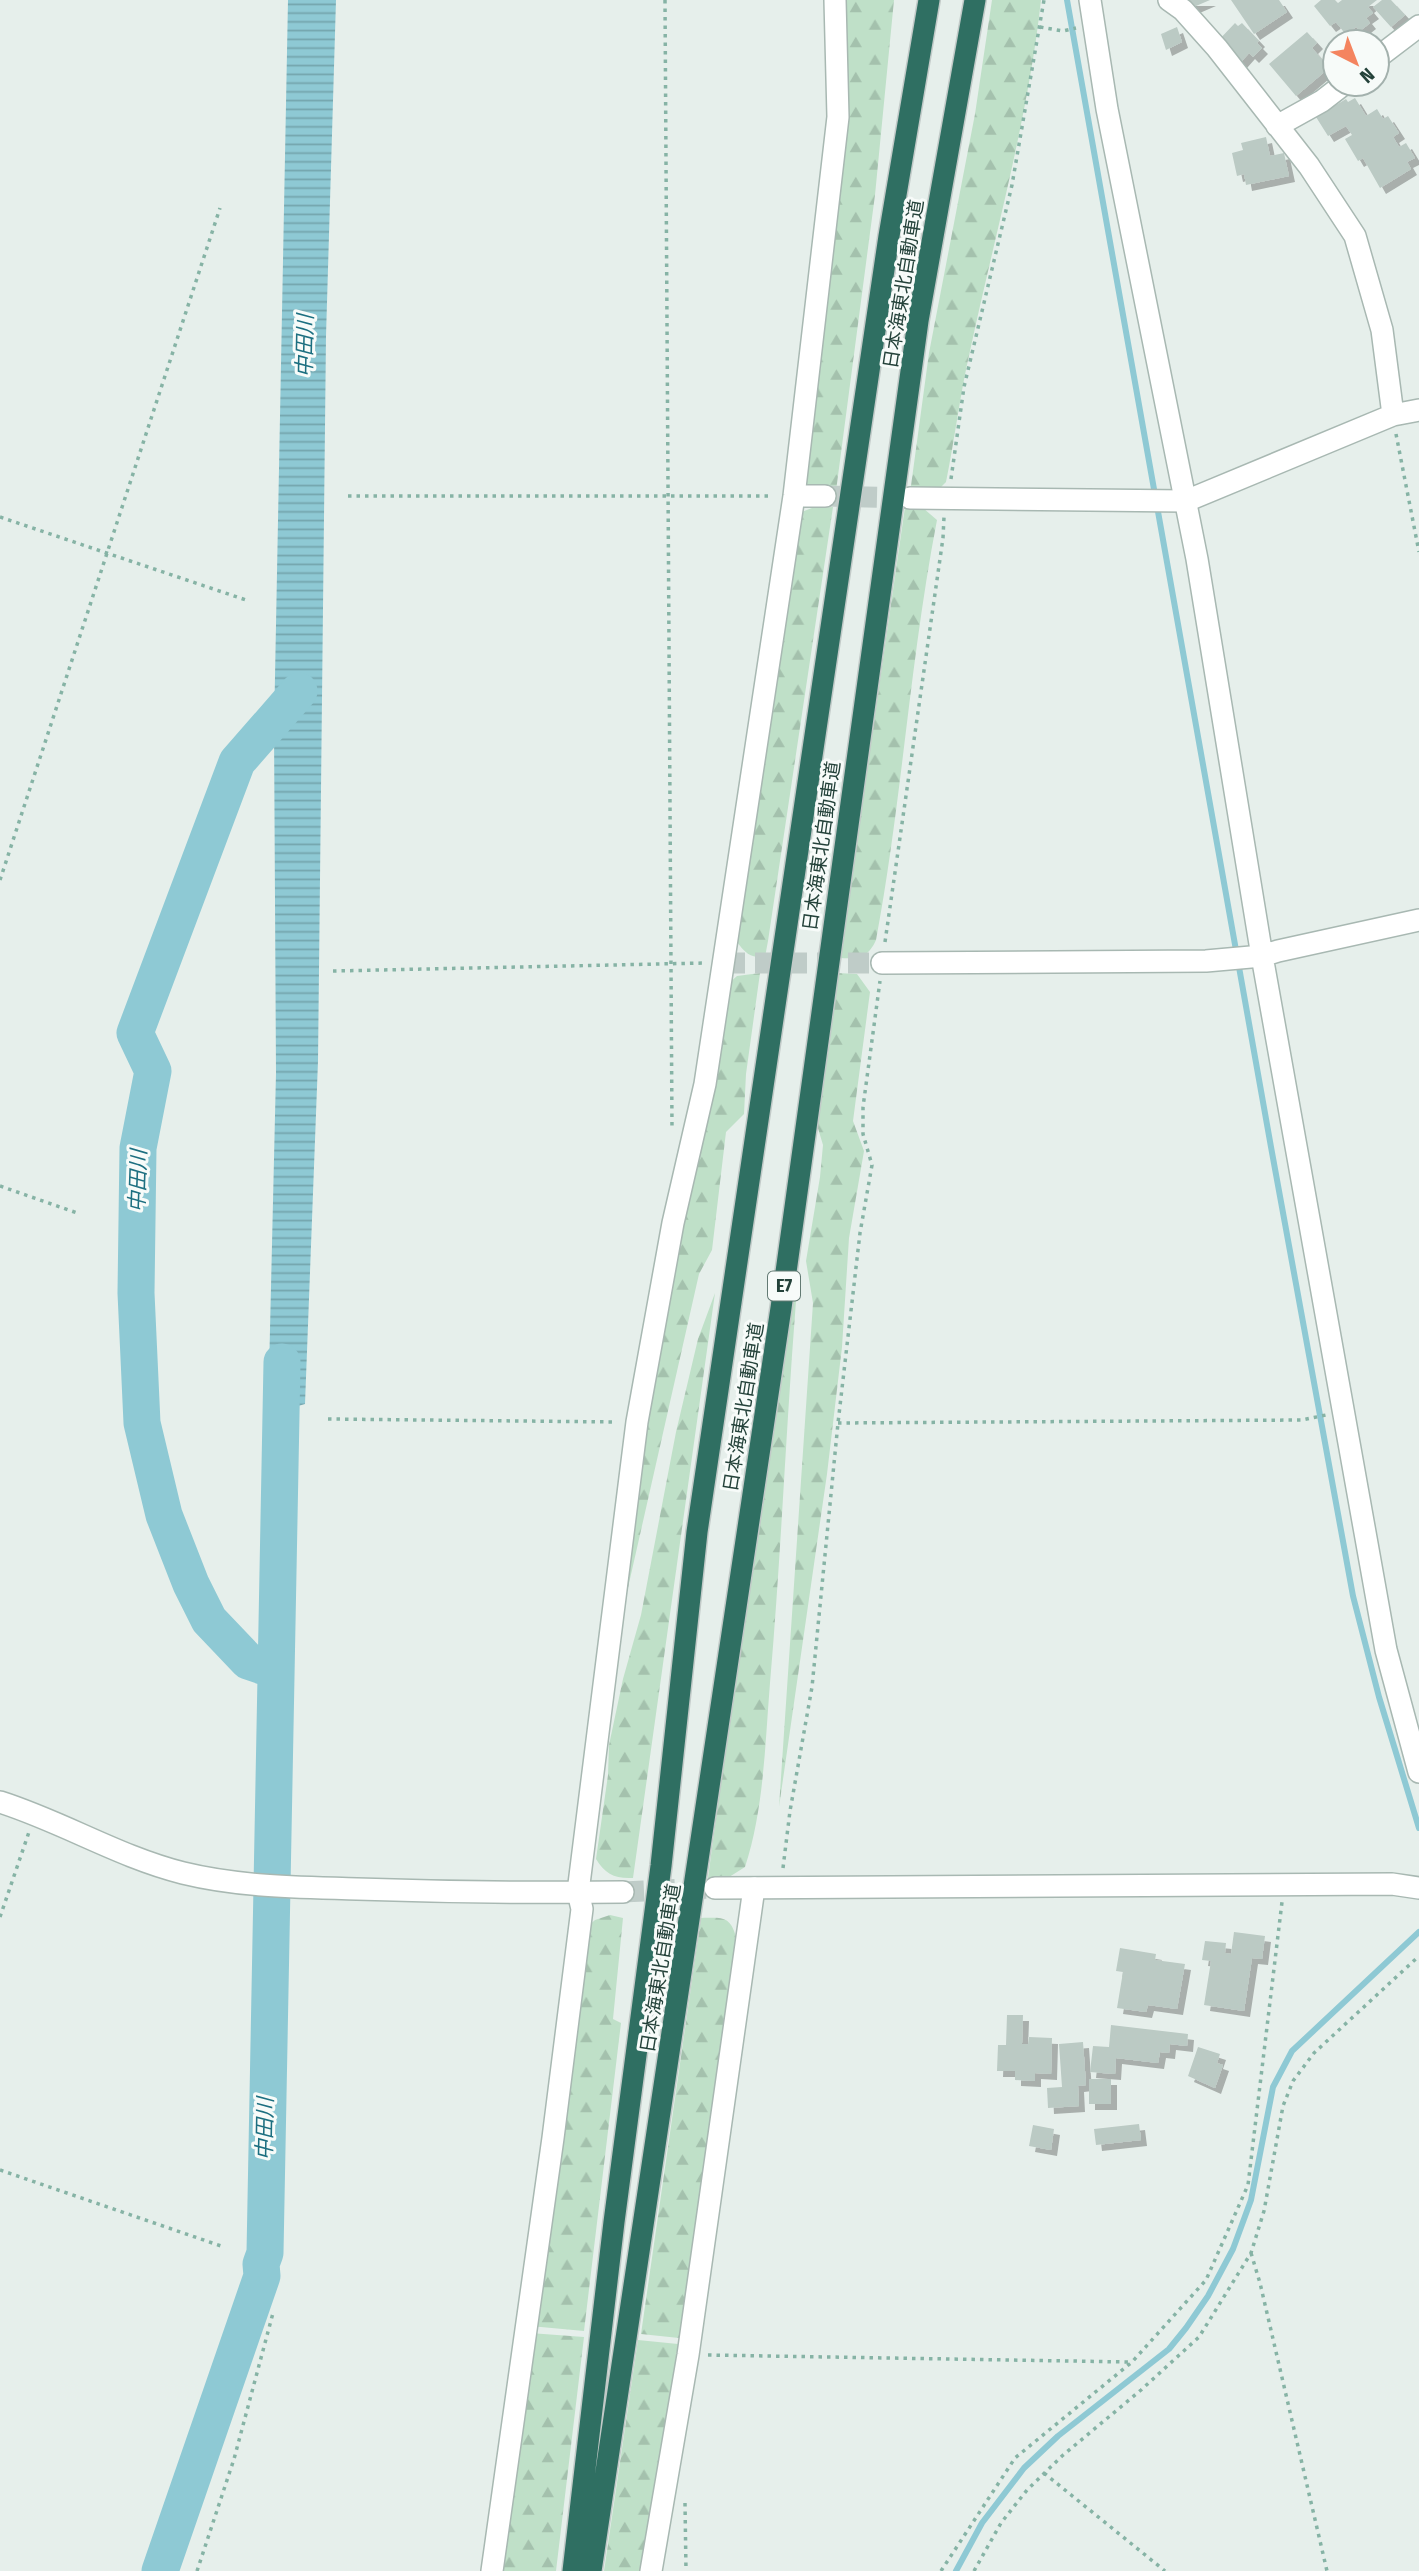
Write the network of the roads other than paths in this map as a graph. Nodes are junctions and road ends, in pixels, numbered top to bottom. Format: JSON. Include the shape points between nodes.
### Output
{"nodes":[{"id":1,"x":835,"y":0,"type":"edge"},
{"id":2,"x":915,"y":0,"type":"edge"},
{"id":3,"x":929,"y":0,"type":"edge"},
{"id":4,"x":975,"y":0,"type":"edge"},
{"id":5,"x":1090,"y":0,"type":"edge"},
{"id":6,"x":1168,"y":0,"type":"edge"},
{"id":7,"x":1419,"y":26,"type":"edge"},
{"id":8,"x":1391,"y":47,"type":"edge"},
{"id":9,"x":1326,"y":98,"type":"edge"},
{"id":10,"x":1277,"y":127,"type":"junction"},
{"id":11,"x":889,"y":236,"type":"junction"},
{"id":12,"x":1419,"y":410,"type":"edge"},
{"id":13,"x":1392,"y":415,"type":"junction"},
{"id":14,"x":794,"y":496,"type":"junction"},
{"id":15,"x":825,"y":496,"type":"tunnel mouth"},
{"id":16,"x":910,"y":499,"type":"tunnel mouth"},
{"id":17,"x":1186,"y":501,"type":"junction"},
{"id":18,"x":1419,"y":920,"type":"edge"},
{"id":19,"x":1262,"y":956,"type":"junction"},
{"id":20,"x":882,"y":964,"type":"tunnel mouth"},
{"id":21,"x":1419,"y":1772,"type":"edge"},
{"id":22,"x":0,"y":1802,"type":"edge"},
{"id":23,"x":715,"y":1888,"type":"tunnel mouth"},
{"id":24,"x":754,"y":1888,"type":"junction"},
{"id":25,"x":1419,"y":1888,"type":"edge"},
{"id":26,"x":578,"y":1892,"type":"junction"},
{"id":27,"x":623,"y":1892,"type":"tunnel mouth"},
{"id":28,"x":492,"y":2571,"type":"edge"},
{"id":29,"x":573,"y":2571,"type":"edge"},
{"id":30,"x":591,"y":2571,"type":"edge"},
{"id":31,"x":651,"y":2571,"type":"edge"}],
"edges":[{"from":1,"to":14,"type":"street","via":[[838,117]]},
{"from":2,"to":11,"type":"highway"},
{"from":3,"to":11,"type":"highway","name":"日本海東北自動車道"},
{"from":4,"to":30,"type":"highway","name":"日本海東北自動車道","number":"E7","via":[[918,321],[781,1308]]},
{"from":5,"to":17,"type":"street","via":[[1107,109]]},
{"from":6,"to":10,"type":"street","via":[[1217,48]]},
{"from":7,"to":8,"type":"street"},
{"from":9,"to":10,"type":"street"},
{"from":10,"to":13,"type":"street","via":[[1355,236],[1382,330]]},
{"from":11,"to":29,"type":"highway","name":"日本海東北自動車道","via":[[697,1532],[661,1866]]},
{"from":12,"to":13,"type":"street"},
{"from":13,"to":17,"type":"street"},
{"from":14,"to":15,"type":"street"},
{"from":14,"to":26,"type":"street","via":[[705,1084],[673,1223],[637,1422]]},
{"from":16,"to":17,"type":"street"},
{"from":17,"to":19,"type":"street"},
{"from":18,"to":19,"type":"street"},
{"from":19,"to":20,"type":"street","via":[[1206,961]]},
{"from":19,"to":21,"type":"street","via":[[1386,1650]]},
{"from":22,"to":26,"type":"street","via":[[36,1813],[119,1852],[182,1873],[248,1885]]},
{"from":23,"to":24,"type":"street"},
{"from":24,"to":25,"type":"street"},
{"from":24,"to":31,"type":"street","via":[[688,2355]]},
{"from":26,"to":27,"type":"street"},
{"from":26,"to":28,"type":"street","via":[[582,1909],[554,2138]]}]}
